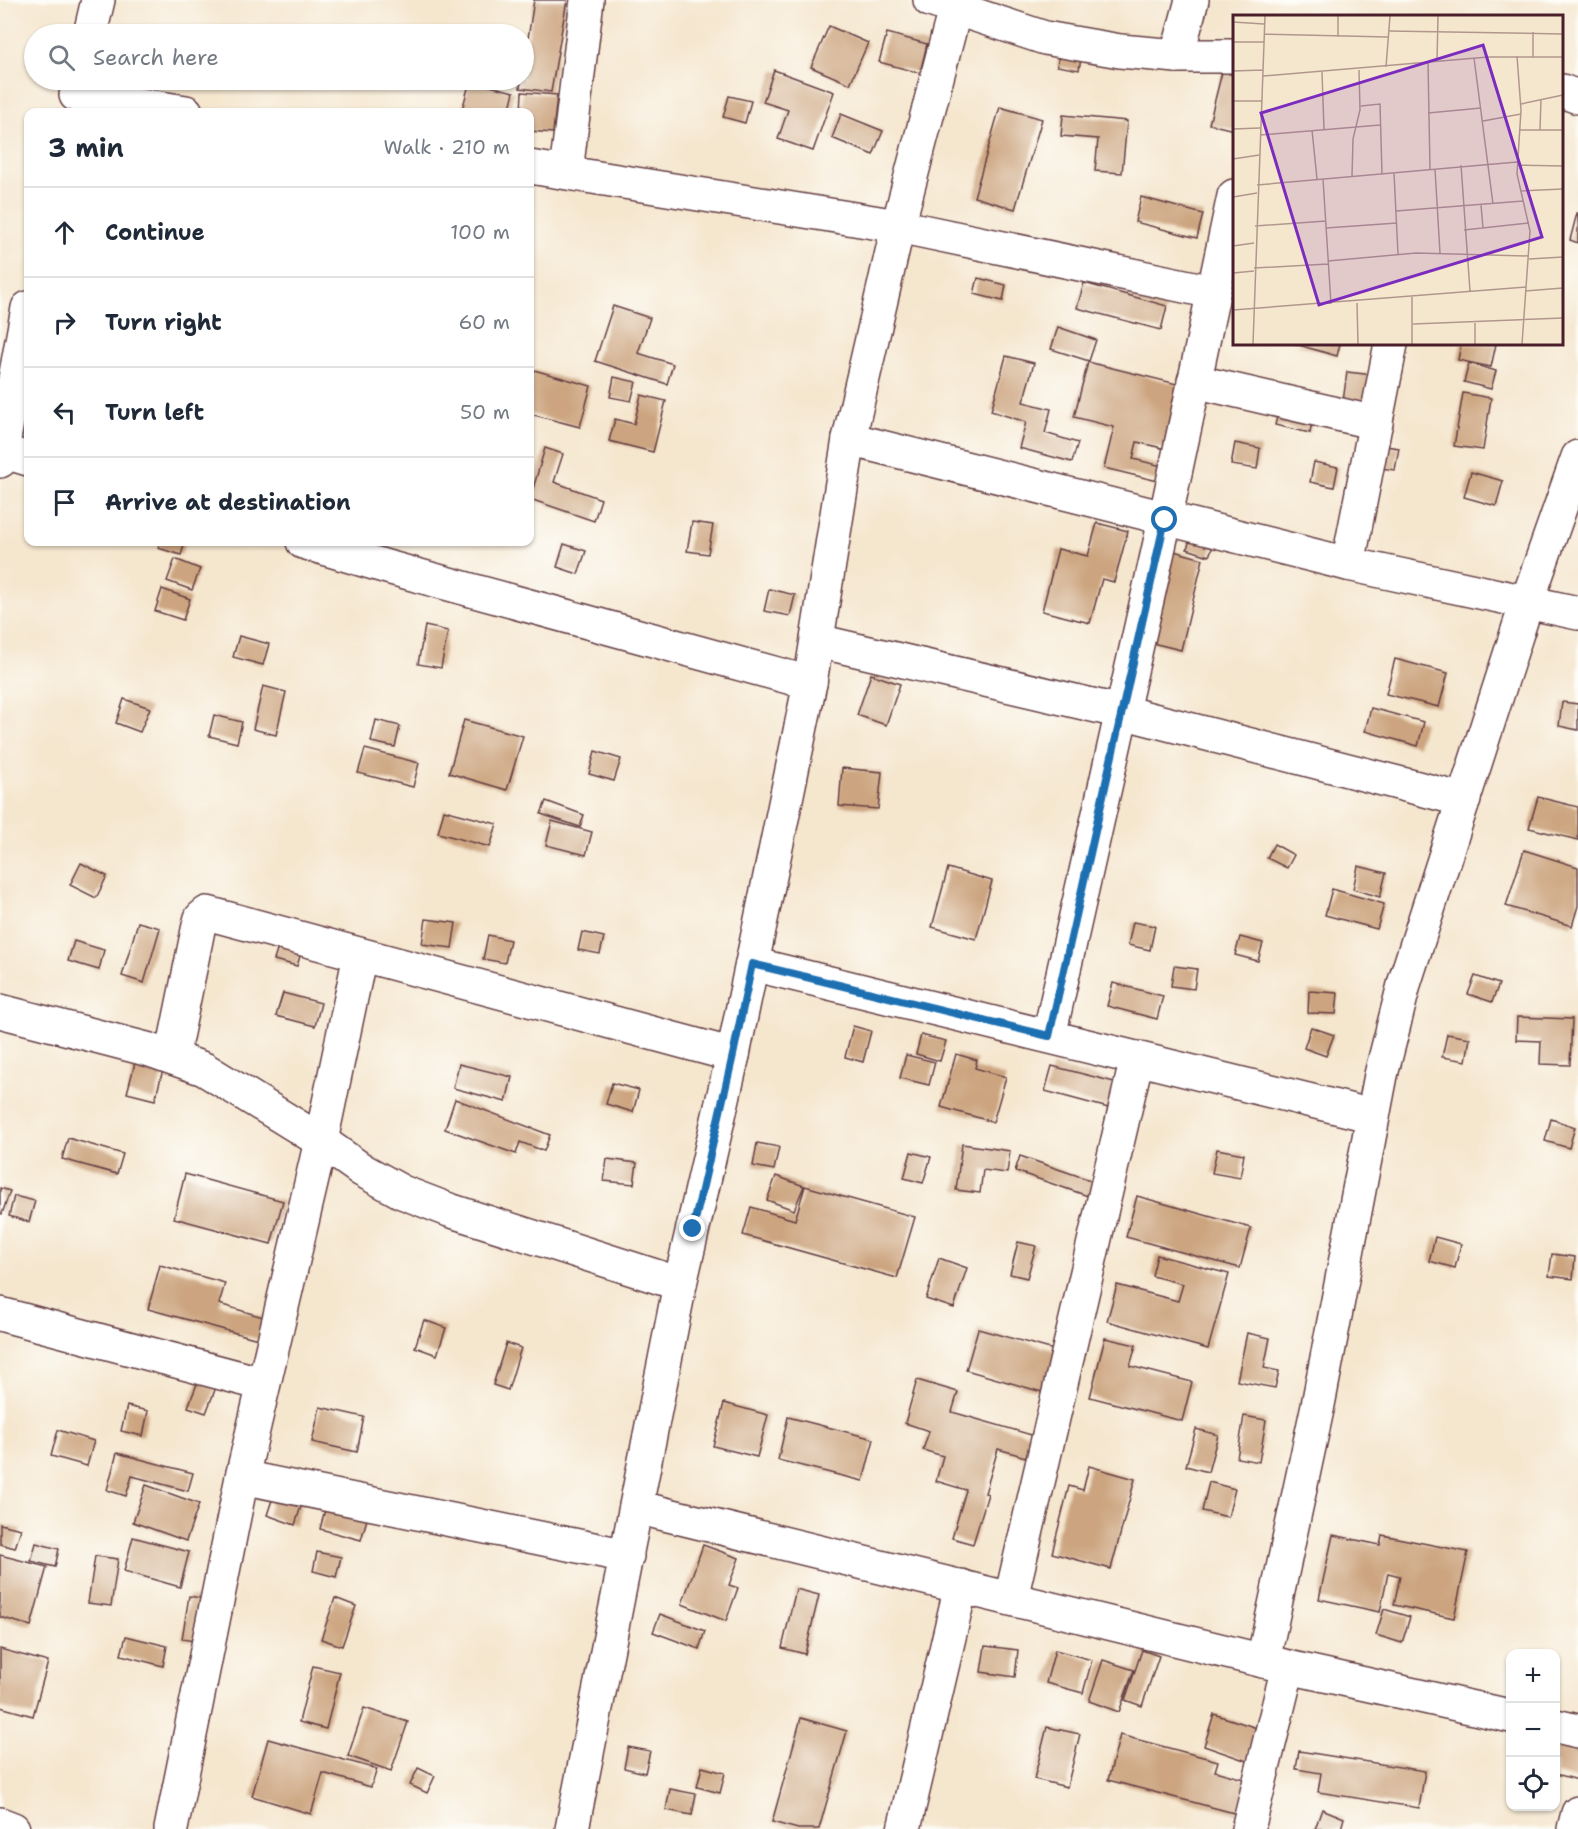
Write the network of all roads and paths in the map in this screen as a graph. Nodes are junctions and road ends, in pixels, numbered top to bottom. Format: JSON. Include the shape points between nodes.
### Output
{"nodes":[{"id":1,"x":98,"y":0,"type":"edge"},
{"id":2,"x":587,"y":0,"type":"edge"},
{"id":3,"x":1192,"y":0,"type":"edge"},
{"id":4,"x":964,"y":6,"type":"edge"},
{"id":5,"x":92,"y":24,"type":"edge"},
{"id":6,"x":1177,"y":56,"type":"junction"},
{"id":7,"x":1233,"y":56,"type":"edge"},
{"id":8,"x":1563,"y":92,"type":"edge"},
{"id":9,"x":76,"y":96,"type":"edge"},
{"id":10,"x":1578,"y":97,"type":"edge"},
{"id":11,"x":158,"y":108,"type":"edge"},
{"id":12,"x":534,"y":168,"type":"edge"},
{"id":13,"x":566,"y":172,"type":"junction"},
{"id":14,"x":1233,"y":201,"type":"edge"},
{"id":15,"x":898,"y":226,"type":"junction"},
{"id":16,"x":1213,"y":292,"type":"junction"},
{"id":17,"x":24,"y":321,"type":"edge"},
{"id":18,"x":1391,"y":345,"type":"edge"},
{"id":19,"x":7,"y":378,"type":"edge"},
{"id":20,"x":1194,"y":381,"type":"junction"},
{"id":21,"x":1376,"y":423,"type":"junction"},
{"id":22,"x":849,"y":439,"type":"junction"},
{"id":23,"x":10,"y":457,"type":"edge"},
{"id":24,"x":1578,"y":457,"type":"edge"},
{"id":25,"x":1165,"y":520,"type":"junction"},
{"id":26,"x":332,"y":546,"type":"edge"},
{"id":27,"x":389,"y":554,"type":"edge"},
{"id":28,"x":1348,"y":564,"type":"junction"},
{"id":29,"x":1527,"y":603,"type":"junction"},
{"id":30,"x":1578,"y":613,"type":"edge"},
{"id":31,"x":818,"y":641,"type":"junction"},
{"id":32,"x":810,"y":683,"type":"junction"},
{"id":33,"x":1122,"y":712,"type":"junction"},
{"id":34,"x":1464,"y":800,"type":"junction"},
{"id":35,"x":360,"y":955,"type":"junction"},
{"id":36,"x":752,"y":964,"type":"junction"},
{"id":37,"x":0,"y":1011,"type":"edge"},
{"id":38,"x":1049,"y":1036,"type":"junction"},
{"id":39,"x":733,"y":1055,"type":"junction"},
{"id":40,"x":172,"y":1057,"type":"junction"},
{"id":41,"x":1137,"y":1058,"type":"junction"},
{"id":42,"x":1373,"y":1116,"type":"junction"},
{"id":43,"x":321,"y":1141,"type":"junction"},
{"id":44,"x":681,"y":1284,"type":"junction"},
{"id":45,"x":0,"y":1314,"type":"edge"},
{"id":46,"x":263,"y":1384,"type":"junction"},
{"id":47,"x":242,"y":1476,"type":"junction"},
{"id":48,"x":636,"y":1507,"type":"junction"},
{"id":49,"x":627,"y":1556,"type":"junction"},
{"id":50,"x":961,"y":1586,"type":"junction"},
{"id":51,"x":1011,"y":1598,"type":"junction"},
{"id":52,"x":1275,"y":1664,"type":"junction"},
{"id":53,"x":1506,"y":1715,"type":"edge"},
{"id":54,"x":1560,"y":1727,"type":"edge"},
{"id":55,"x":1578,"y":1731,"type":"edge"},
{"id":56,"x":1578,"y":1813,"type":"edge"},
{"id":57,"x":0,"y":1824,"type":"edge"},
{"id":58,"x":13,"y":1829,"type":"edge"},
{"id":59,"x":171,"y":1829,"type":"edge"},
{"id":60,"x":572,"y":1829,"type":"edge"},
{"id":61,"x":904,"y":1829,"type":"edge"},
{"id":62,"x":1248,"y":1829,"type":"edge"},
{"id":63,"x":1574,"y":1829,"type":"edge"}],
"edges":[{"from":1,"to":5,"type":"street"},
{"from":2,"to":13,"type":"street"},
{"from":3,"to":6,"type":"street"},
{"from":4,"to":6,"type":"street","via":[[1045,38]]},
{"from":4,"to":15,"type":"street"},
{"from":6,"to":7,"type":"street"},
{"from":8,"to":10,"type":"street"},
{"from":9,"to":11,"type":"street"},
{"from":12,"to":13,"type":"street"},
{"from":13,"to":15,"type":"street"},
{"from":14,"to":16,"type":"street"},
{"from":15,"to":16,"type":"street"},
{"from":15,"to":22,"type":"street"},
{"from":16,"to":20,"type":"street"},
{"from":17,"to":19,"type":"street"},
{"from":18,"to":21,"type":"street"},
{"from":19,"to":23,"type":"street"},
{"from":20,"to":21,"type":"street"},
{"from":20,"to":25,"type":"street"},
{"from":21,"to":28,"type":"street"},
{"from":22,"to":25,"type":"street"},
{"from":22,"to":31,"type":"street"},
{"from":24,"to":29,"type":"street"},
{"from":25,"to":28,"type":"street"},
{"from":25,"to":33,"type":"street"},
{"from":26,"to":27,"type":"street"},
{"from":27,"to":32,"type":"street"},
{"from":28,"to":29,"type":"street"},
{"from":29,"to":30,"type":"street"},
{"from":29,"to":34,"type":"street"},
{"from":31,"to":32,"type":"street"},
{"from":31,"to":33,"type":"street"},
{"from":32,"to":36,"type":"street"},
{"from":33,"to":34,"type":"street"},
{"from":33,"to":38,"type":"street"},
{"from":34,"to":42,"type":"street","via":[[1405,981]]},
{"from":35,"to":39,"type":"street"},
{"from":35,"to":40,"type":"street","via":[[207,913],[199,925]]},
{"from":35,"to":43,"type":"street"},
{"from":36,"to":38,"type":"street"},
{"from":36,"to":39,"type":"street"},
{"from":37,"to":40,"type":"street"},
{"from":38,"to":41,"type":"street"},
{"from":39,"to":44,"type":"street"},
{"from":40,"to":43,"type":"street","via":[[204,1069]]},
{"from":41,"to":42,"type":"street"},
{"from":41,"to":51,"type":"street"},
{"from":42,"to":52,"type":"street","via":[[1318,1405]]},
{"from":43,"to":44,"type":"street","via":[[402,1192]]},
{"from":43,"to":46,"type":"street"},
{"from":44,"to":48,"type":"street"},
{"from":45,"to":46,"type":"street"},
{"from":46,"to":47,"type":"street"},
{"from":47,"to":49,"type":"street"},
{"from":47,"to":59,"type":"street"},
{"from":48,"to":49,"type":"street"},
{"from":48,"to":50,"type":"street"},
{"from":49,"to":60,"type":"street"},
{"from":50,"to":51,"type":"street"},
{"from":50,"to":61,"type":"street"},
{"from":51,"to":52,"type":"street"},
{"from":52,"to":53,"type":"street"},
{"from":52,"to":62,"type":"street"},
{"from":54,"to":55,"type":"street"},
{"from":56,"to":63,"type":"street"},
{"from":57,"to":58,"type":"street"}]}
